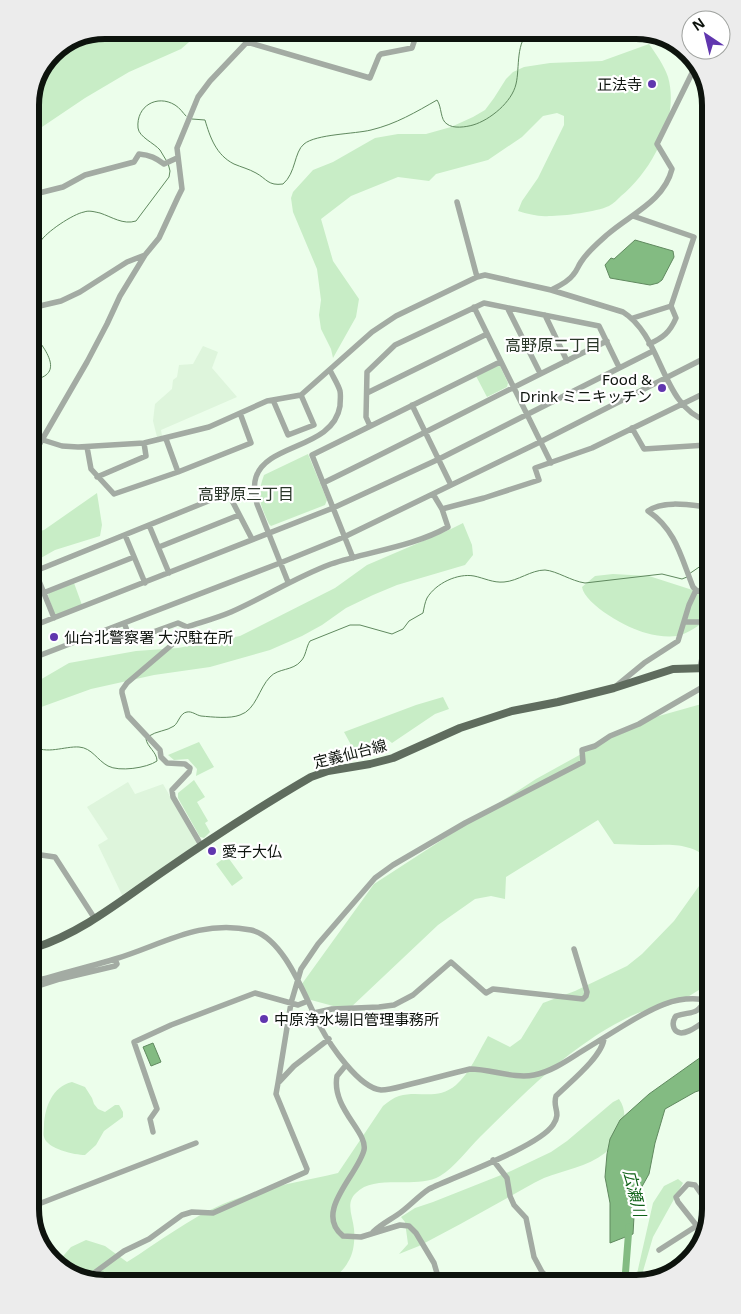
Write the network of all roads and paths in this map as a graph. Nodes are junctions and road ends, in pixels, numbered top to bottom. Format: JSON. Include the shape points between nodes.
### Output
{"nodes":[{"id":1,"x":249,"y":39,"type":"edge"},
{"id":2,"x":415,"y":39,"type":"edge"},
{"id":3,"x":247,"y":42,"type":"junction"},
{"id":4,"x":693,"y":72,"type":"edge"},
{"id":5,"x":175,"y":160,"type":"junction"},
{"id":6,"x":39,"y":193,"type":"edge"},
{"id":7,"x":457,"y":202,"type":"dead end"},
{"id":8,"x":634,"y":216,"type":"junction"},
{"id":9,"x":145,"y":255,"type":"junction"},
{"id":10,"x":477,"y":277,"type":"junction"},
{"id":11,"x":551,"y":290,"type":"junction"},
{"id":12,"x":39,"y":306,"type":"edge"},
{"id":13,"x":671,"y":306,"type":"junction"},
{"id":14,"x":474,"y":307,"type":"junction"},
{"id":15,"x":508,"y":309,"type":"junction"},
{"id":16,"x":545,"y":315,"type":"junction"},
{"id":17,"x":633,"y":318,"type":"junction"},
{"id":18,"x":486,"y":334,"type":"junction"},
{"id":19,"x":607,"y":341,"type":"junction"},
{"id":20,"x":650,"y":344,"type":"junction"},
{"id":21,"x":653,"y":351,"type":"junction"},
{"id":22,"x":702,"y":360,"type":"edge"},
{"id":23,"x":567,"y":361,"type":"junction"},
{"id":24,"x":500,"y":362,"type":"junction"},
{"id":25,"x":619,"y":368,"type":"junction"},
{"id":26,"x":330,"y":370,"type":"junction"},
{"id":27,"x":540,"y":373,"type":"junction"},
{"id":28,"x":667,"y":378,"type":"junction"},
{"id":29,"x":513,"y":388,"type":"junction"},
{"id":30,"x":367,"y":393,"type":"junction"},
{"id":31,"x":702,"y":394,"type":"edge"},
{"id":32,"x":301,"y":395,"type":"junction"},
{"id":33,"x":273,"y":400,"type":"junction"},
{"id":34,"x":681,"y":404,"type":"junction"},
{"id":35,"x":412,"y":405,"type":"junction"},
{"id":36,"x":240,"y":413,"type":"junction"},
{"id":37,"x":526,"y":415,"type":"junction"},
{"id":38,"x":702,"y":419,"type":"edge"},
{"id":39,"x":370,"y":426,"type":"junction"},
{"id":40,"x":632,"y":428,"type":"junction"},
{"id":41,"x":426,"y":433,"type":"junction"},
{"id":42,"x":166,"y":439,"type":"junction"},
{"id":43,"x":43,"y":440,"type":"junction"},
{"id":44,"x":540,"y":442,"type":"junction"},
{"id":45,"x":144,"y":443,"type":"junction"},
{"id":46,"x":702,"y":445,"type":"edge"},
{"id":47,"x":39,"y":446,"type":"edge"},
{"id":48,"x":87,"y":447,"type":"junction"},
{"id":49,"x":439,"y":459,"type":"junction"},
{"id":50,"x":551,"y":463,"type":"junction"},
{"id":51,"x":178,"y":472,"type":"junction"},
{"id":52,"x":97,"y":477,"type":"junction"},
{"id":53,"x":324,"y":483,"type":"junction"},
{"id":54,"x":451,"y":485,"type":"junction"},
{"id":55,"x":434,"y":494,"type":"junction"},
{"id":56,"x":702,"y":507,"type":"edge"},
{"id":57,"x":333,"y":508,"type":"junction"},
{"id":58,"x":442,"y":509,"type":"junction"},
{"id":59,"x":239,"y":515,"type":"junction"},
{"id":60,"x":150,"y":525,"type":"junction"},
{"id":61,"x":268,"y":532,"type":"junction"},
{"id":62,"x":125,"y":535,"type":"junction"},
{"id":63,"x":344,"y":536,"type":"junction"},
{"id":64,"x":252,"y":539,"type":"junction"},
{"id":65,"x":159,"y":547,"type":"junction"},
{"id":66,"x":134,"y":557,"type":"junction"},
{"id":67,"x":353,"y":558,"type":"junction"},
{"id":68,"x":280,"y":563,"type":"junction"},
{"id":69,"x":39,"y":569,"type":"edge"},
{"id":70,"x":169,"y":573,"type":"junction"},
{"id":71,"x":39,"y":582,"type":"edge"},
{"id":72,"x":288,"y":582,"type":"junction"},
{"id":73,"x":145,"y":583,"type":"junction"},
{"id":74,"x":696,"y":590,"type":"junction"},
{"id":75,"x":702,"y":592,"type":"edge"},
{"id":76,"x":44,"y":593,"type":"junction"},
{"id":77,"x":39,"y":595,"type":"edge"},
{"id":78,"x":54,"y":618,"type":"junction"},
{"id":79,"x":702,"y":621,"type":"edge"},
{"id":80,"x":684,"y":622,"type":"junction"},
{"id":81,"x":124,"y":623,"type":"junction"},
{"id":82,"x":39,"y":624,"type":"edge"},
{"id":83,"x":187,"y":627,"type":"junction"},
{"id":84,"x":39,"y":656,"type":"edge"},
{"id":85,"x":702,"y":658,"type":"edge"},
{"id":86,"x":700,"y":667,"type":"joint"},
{"id":87,"x":702,"y":687,"type":"edge"},
{"id":88,"x":614,"y":688,"type":"junction"},
{"id":89,"x":201,"y":845,"type":"junction"},
{"id":90,"x":39,"y":855,"type":"edge"},
{"id":91,"x":95,"y":919,"type":"junction"},
{"id":92,"x":39,"y":946,"type":"edge"},
{"id":93,"x":574,"y":949,"type":"dead end"},
{"id":94,"x":115,"y":959,"type":"junction"},
{"id":95,"x":39,"y":980,"type":"edge"},
{"id":96,"x":298,"y":980,"type":"junction"},
{"id":97,"x":39,"y":987,"type":"edge"},
{"id":98,"x":308,"y":1001,"type":"junction"},
{"id":99,"x":702,"y":1001,"type":"edge"},
{"id":100,"x":291,"y":1003,"type":"junction"},
{"id":101,"x":702,"y":1007,"type":"edge"},
{"id":102,"x":314,"y":1013,"type":"junction"},
{"id":103,"x":702,"y":1023,"type":"edge"},
{"id":104,"x":604,"y":1038,"type":"junction"},
{"id":105,"x":329,"y":1039,"type":"junction"},
{"id":106,"x":346,"y":1065,"type":"junction"},
{"id":107,"x":278,"y":1083,"type":"junction"},
{"id":108,"x":153,"y":1132,"type":"dead end"},
{"id":109,"x":196,"y":1143,"type":"dead end"},
{"id":110,"x":494,"y":1160,"type":"junction"},
{"id":111,"x":700,"y":1192,"type":"joint"},
{"id":112,"x":702,"y":1195,"type":"edge"},
{"id":113,"x":39,"y":1204,"type":"edge"},
{"id":114,"x":701,"y":1224,"type":"edge"},
{"id":115,"x":697,"y":1226,"type":"junction"},
{"id":116,"x":372,"y":1234,"type":"junction"},
{"id":117,"x":659,"y":1250,"type":"dead end"},
{"id":118,"x":93,"y":1274,"type":"edge"},
{"id":119,"x":438,"y":1275,"type":"edge"},
{"id":120,"x":545,"y":1275,"type":"edge"}],
"edges":[{"from":1,"to":3,"type":"street"},
{"from":2,"to":3,"type":"street","via":[[412,48],[381,54],[370,78]]},
{"from":3,"to":5,"type":"street","via":[[202,89],[176,148]]},
{"from":4,"to":8,"type":"street","via":[[657,144],[672,169],[670,176],[661,191]]},
{"from":5,"to":6,"type":"street","via":[[165,164],[149,155],[139,154],[134,162],[85,174],[62,187]]},
{"from":5,"to":9,"type":"street","via":[[182,189],[159,238]]},
{"from":7,"to":10,"type":"street"},
{"from":8,"to":11,"type":"street","via":[[581,261],[570,279]]},
{"from":8,"to":13,"type":"street","via":[[694,237]]},
{"from":9,"to":12,"type":"street","via":[[127,262],[80,292]]},
{"from":9,"to":43,"type":"street"},
{"from":10,"to":11,"type":"street","via":[[485,275]]},
{"from":10,"to":26,"type":"street","via":[[396,316],[372,332]]},
{"from":11,"to":17,"type":"street"},
{"from":13,"to":17,"type":"street"},
{"from":13,"to":20,"type":"street","via":[[676,318],[671,330]]},
{"from":14,"to":15,"type":"street","via":[[484,303]]},
{"from":14,"to":18,"type":"street"},
{"from":14,"to":30,"type":"street","via":[[394,345],[367,372]]},
{"from":15,"to":16,"type":"street"},
{"from":15,"to":27,"type":"street"},
{"from":16,"to":19,"type":"street","via":[[599,326]]},
{"from":16,"to":23,"type":"street"},
{"from":17,"to":20,"type":"street"},
{"from":18,"to":24,"type":"street"},
{"from":18,"to":30,"type":"street"},
{"from":19,"to":23,"type":"street"},
{"from":19,"to":25,"type":"street"},
{"from":20,"to":21,"type":"street"},
{"from":21,"to":25,"type":"street"},
{"from":21,"to":28,"type":"street"},
{"from":22,"to":28,"type":"street"},
{"from":23,"to":27,"type":"street"},
{"from":24,"to":29,"type":"street"},
{"from":24,"to":35,"type":"street"},
{"from":25,"to":37,"type":"street"},
{"from":26,"to":32,"type":"street"},
{"from":26,"to":61,"type":"street","via":[[340,391],[338,416],[330,427],[266,462],[255,478],[255,497]]},
{"from":27,"to":29,"type":"street"},
{"from":28,"to":34,"type":"street"},
{"from":28,"to":44,"type":"street"},
{"from":29,"to":37,"type":"street"},
{"from":29,"to":41,"type":"street"},
{"from":30,"to":39,"type":"street","via":[[366,417]]},
{"from":31,"to":34,"type":"street"},
{"from":32,"to":33,"type":"street"},
{"from":32,"to":33,"type":"street","via":[[314,425],[288,435]]},
{"from":33,"to":36,"type":"street"},
{"from":34,"to":38,"type":"street"},
{"from":34,"to":40,"type":"street"},
{"from":35,"to":39,"type":"street"},
{"from":35,"to":41,"type":"street"},
{"from":36,"to":42,"type":"street","via":[[209,427]]},
{"from":36,"to":51,"type":"street","via":[[251,443]]},
{"from":37,"to":44,"type":"street"},
{"from":37,"to":49,"type":"street"},
{"from":39,"to":53,"type":"street","via":[[312,455]]},
{"from":40,"to":46,"type":"street","via":[[644,449]]},
{"from":40,"to":50,"type":"street"},
{"from":41,"to":49,"type":"street"},
{"from":41,"to":53,"type":"street"},
{"from":42,"to":45,"type":"street"},
{"from":42,"to":51,"type":"street"},
{"from":43,"to":47,"type":"street"},
{"from":43,"to":48,"type":"street","via":[[62,446]]},
{"from":44,"to":50,"type":"street"},
{"from":44,"to":54,"type":"street"},
{"from":45,"to":48,"type":"street"},
{"from":45,"to":52,"type":"street","via":[[146,456]]},
{"from":48,"to":52,"type":"street","via":[[91,469]]},
{"from":49,"to":54,"type":"street"},
{"from":49,"to":57,"type":"street"},
{"from":50,"to":58,"type":"street","via":[[535,468],[539,480]]},
{"from":51,"to":52,"type":"street","via":[[114,494]]},
{"from":53,"to":57,"type":"street"},
{"from":54,"to":55,"type":"street"},
{"from":55,"to":58,"type":"street"},
{"from":55,"to":63,"type":"street"},
{"from":56,"to":74,"type":"street","via":[[666,506],[648,511],[675,541]]},
{"from":57,"to":61,"type":"street"},
{"from":57,"to":63,"type":"street"},
{"from":58,"to":67,"type":"street","via":[[448,527],[420,540]]},
{"from":59,"to":60,"type":"street","via":[[228,493]]},
{"from":59,"to":64,"type":"street"},
{"from":59,"to":65,"type":"street"},
{"from":60,"to":62,"type":"street"},
{"from":60,"to":65,"type":"street"},
{"from":61,"to":64,"type":"street"},
{"from":61,"to":68,"type":"street"},
{"from":62,"to":66,"type":"street"},
{"from":62,"to":69,"type":"street"},
{"from":63,"to":67,"type":"street"},
{"from":63,"to":68,"type":"street"},
{"from":64,"to":70,"type":"street"},
{"from":65,"to":70,"type":"street"},
{"from":66,"to":73,"type":"street"},
{"from":66,"to":76,"type":"street"},
{"from":67,"to":72,"type":"street"},
{"from":68,"to":72,"type":"street"},
{"from":68,"to":81,"type":"street"},
{"from":70,"to":73,"type":"street"},
{"from":71,"to":76,"type":"street"},
{"from":72,"to":83,"type":"street","via":[[231,612]]},
{"from":73,"to":78,"type":"street"},
{"from":74,"to":75,"type":"street"},
{"from":74,"to":80,"type":"street"},
{"from":76,"to":77,"type":"street"},
{"from":76,"to":78,"type":"street"},
{"from":78,"to":82,"type":"street"},
{"from":79,"to":80,"type":"street"},
{"from":80,"to":88,"type":"street","via":[[678,641]]},
{"from":81,"to":83,"type":"street","via":[[131,640],[178,623]]},
{"from":81,"to":84,"type":"street"},
{"from":83,"to":89,"type":"street","via":[[188,631],[122,690],[128,716],[160,750],[167,763],[185,764],[190,768],[172,790],[172,797]]},
{"from":85,"to":86,"type":"street"},
{"from":86,"to":88,"type":"main road","name":"定義仙台線","via":[[662,672]]},
{"from":87,"to":96,"type":"street","via":[[638,724],[582,750],[583,762],[465,823],[380,872],[318,944],[301,969]]},
{"from":88,"to":89,"type":"main road","name":"定義仙台線","via":[[490,717],[393,758],[311,777]]},
{"from":89,"to":91,"type":"main road","name":"定義仙台線"},
{"from":90,"to":91,"type":"street","via":[[55,857]]},
{"from":91,"to":92,"type":"main road","name":"定義仙台線"},
{"from":93,"to":102,"type":"street","via":[[587,992],[583,998],[493,988],[486,993],[451,962],[413,995],[394,1005]]},
{"from":94,"to":95,"type":"street"},
{"from":94,"to":96,"type":"street","via":[[191,931],[239,928],[256,932],[269,940]]},
{"from":94,"to":97,"type":"street","via":[[115,966]]},
{"from":96,"to":98,"type":"street"},
{"from":96,"to":100,"type":"street"},
{"from":98,"to":100,"type":"street","via":[[298,1005]]},
{"from":98,"to":102,"type":"street"},
{"from":99,"to":104,"type":"street","via":[[681,999],[661,1004]]},
{"from":100,"to":107,"type":"street"},
{"from":100,"to":108,"type":"street","via":[[254,993],[134,1042],[156,1109],[150,1119]]},
{"from":101,"to":103,"type":"street","via":[[696,1012],[676,1016],[674,1028],[681,1033]]},
{"from":102,"to":105,"type":"street"},
{"from":104,"to":106,"type":"street","via":[[559,1065],[534,1075],[470,1069],[380,1090],[365,1084]]},
{"from":104,"to":110,"type":"street","via":[[598,1052],[556,1096],[558,1115],[553,1126],[537,1139]]},
{"from":105,"to":106,"type":"street"},
{"from":105,"to":107,"type":"street"},
{"from":106,"to":116,"type":"street","via":[[337,1076],[338,1092],[343,1110],[363,1139],[364,1150],[335,1202],[333,1215],[336,1228],[343,1236]]},
{"from":107,"to":118,"type":"street","via":[[276,1094],[306,1172],[213,1214],[192,1212],[182,1215]]},
{"from":109,"to":113,"type":"street"},
{"from":110,"to":116,"type":"street","via":[[429,1188]]},
{"from":110,"to":120,"type":"street","via":[[507,1178],[514,1205],[526,1218],[534,1257]]},
{"from":111,"to":112,"type":"street"},
{"from":111,"to":115,"type":"street","via":[[695,1185],[688,1184],[676,1197]]},
{"from":114,"to":115,"type":"street"},
{"from":115,"to":117,"type":"street"},
{"from":116,"to":119,"type":"street","via":[[400,1225],[409,1226],[434,1263]]}]}
